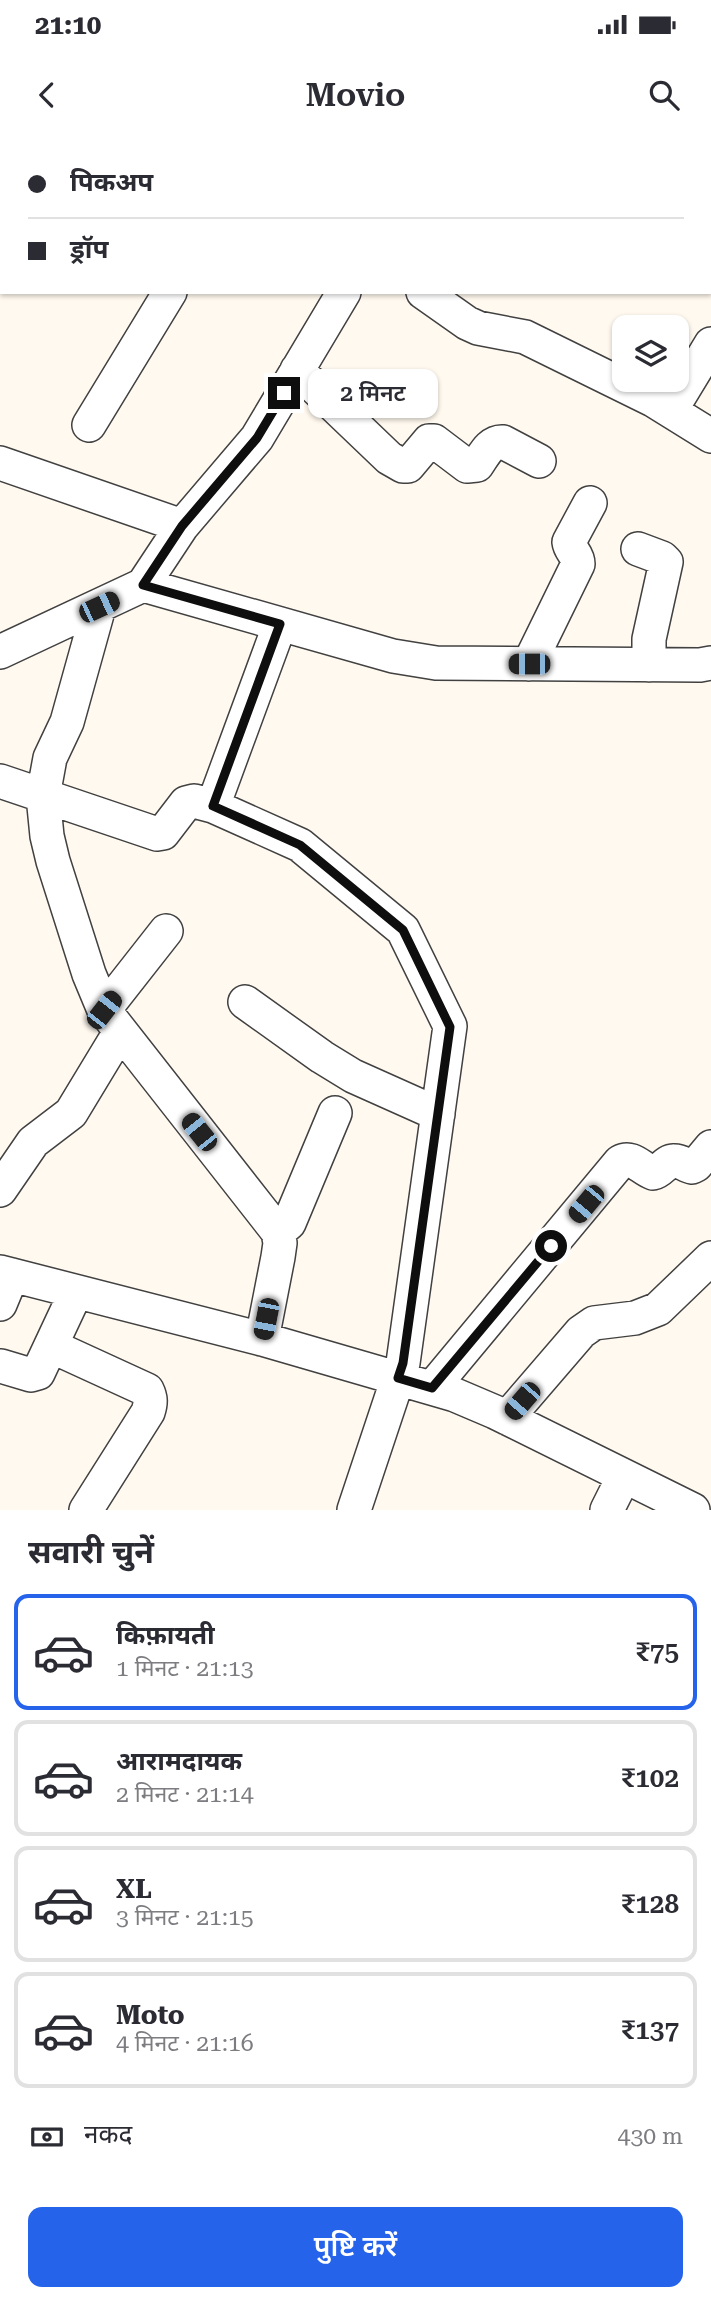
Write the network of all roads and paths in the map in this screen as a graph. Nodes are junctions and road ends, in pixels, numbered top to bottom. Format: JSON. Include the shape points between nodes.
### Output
{"nodes":[{"id":1,"x":169,"y":294,"type":"edge"},
{"id":2,"x":343,"y":294,"type":"edge"},
{"id":3,"x":426,"y":294,"type":"edge"},
{"id":4,"x":709,"y":350,"type":"edge"},
{"id":5,"x":297,"y":370,"type":"junction"},
{"id":6,"x":671,"y":410,"type":"junction"},
{"id":7,"x":89,"y":425,"type":"dead end"},
{"id":8,"x":711,"y":436,"type":"edge"},
{"id":9,"x":538,"y":461,"type":"dead end"},
{"id":10,"x":0,"y":463,"type":"edge"},
{"id":11,"x":590,"y":503,"type":"dead end"},
{"id":12,"x":182,"y":526,"type":"junction"},
{"id":13,"x":638,"y":548,"type":"dead end"},
{"id":14,"x":143,"y":585,"type":"junction"},
{"id":15,"x":99,"y":607,"type":"junction"},
{"id":16,"x":280,"y":624,"type":"junction"},
{"id":17,"x":0,"y":652,"type":"edge"},
{"id":18,"x":711,"y":663,"type":"edge"},
{"id":19,"x":529,"y":664,"type":"junction"},
{"id":20,"x":649,"y":664,"type":"junction"},
{"id":21,"x":0,"y":781,"type":"edge"},
{"id":22,"x":43,"y":796,"type":"junction"},
{"id":23,"x":213,"y":806,"type":"junction"},
{"id":24,"x":166,"y":931,"type":"dead end"},
{"id":25,"x":245,"y":1002,"type":"dead end"},
{"id":26,"x":112,"y":1021,"type":"junction"},
{"id":27,"x":335,"y":1114,"type":"dead end"},
{"id":28,"x":438,"y":1114,"type":"junction"},
{"id":29,"x":706,"y":1163,"type":"edge"},
{"id":30,"x":0,"y":1190,"type":"edge"},
{"id":31,"x":278,"y":1232,"type":"junction"},
{"id":32,"x":711,"y":1258,"type":"edge"},
{"id":33,"x":4,"y":1284,"type":"edge"},
{"id":34,"x":76,"y":1292,"type":"junction"},
{"id":35,"x":262,"y":1339,"type":"junction"},
{"id":36,"x":51,"y":1346,"type":"junction"},
{"id":37,"x":1,"y":1366,"type":"edge"},
{"id":38,"x":398,"y":1378,"type":"junction"},
{"id":39,"x":432,"y":1388,"type":"junction"},
{"id":40,"x":507,"y":1418,"type":"junction"},
{"id":41,"x":624,"y":1476,"type":"junction"},
{"id":42,"x":86,"y":1510,"type":"edge"},
{"id":43,"x":354,"y":1510,"type":"edge"},
{"id":44,"x":607,"y":1510,"type":"edge"},
{"id":45,"x":693,"y":1510,"type":"edge"}],
"edges":[{"from":1,"to":7,"type":"street"},
{"from":2,"to":5,"type":"street"},
{"from":3,"to":6,"type":"street","via":[[467,323],[525,337]]},
{"from":4,"to":6,"type":"street"},
{"from":5,"to":9,"type":"street","via":[[403,466],[429,441],[467,466],[477,464],[498,441]]},
{"from":5,"to":12,"type":"street","via":[[257,438]]},
{"from":6,"to":8,"type":"street"},
{"from":10,"to":12,"type":"street"},
{"from":11,"to":19,"type":"street","via":[[569,542],[578,564]]},
{"from":12,"to":14,"type":"street"},
{"from":13,"to":20,"type":"street","via":[[666,562],[649,639]]},
{"from":14,"to":15,"type":"street"},
{"from":14,"to":16,"type":"street"},
{"from":15,"to":17,"type":"street"},
{"from":15,"to":22,"type":"street","via":[[67,722],[50,758]]},
{"from":16,"to":19,"type":"street","via":[[393,656],[436,663]]},
{"from":16,"to":23,"type":"street"},
{"from":18,"to":20,"type":"street"},
{"from":19,"to":20,"type":"street"},
{"from":21,"to":22,"type":"street"},
{"from":22,"to":23,"type":"street","via":[[157,834],[163,833],[186,803]]},
{"from":22,"to":26,"type":"street","via":[[53,861],[89,974]]},
{"from":23,"to":28,"type":"street","via":[[300,845],[403,930],[450,1027]]},
{"from":24,"to":26,"type":"street"},
{"from":25,"to":28,"type":"street","via":[[353,1076]]},
{"from":26,"to":30,"type":"street","via":[[71,1113],[33,1142]]},
{"from":26,"to":31,"type":"street"},
{"from":27,"to":31,"type":"street","via":[[289,1223]]},
{"from":28,"to":38,"type":"street"},
{"from":29,"to":39,"type":"street","via":[[692,1167],[674,1161],[653,1173],[631,1159],[620,1162]]},
{"from":31,"to":35,"type":"street","via":[[278,1257]]},
{"from":32,"to":40,"type":"street","via":[[657,1309],[635,1318],[594,1323],[581,1332]]},
{"from":33,"to":34,"type":"street"},
{"from":34,"to":35,"type":"street"},
{"from":34,"to":36,"type":"street"},
{"from":35,"to":38,"type":"street"},
{"from":36,"to":37,"type":"street","via":[[38,1373]]},
{"from":36,"to":42,"type":"street","via":[[147,1390],[150,1396],[148,1412]]},
{"from":38,"to":39,"type":"street"},
{"from":38,"to":43,"type":"street"},
{"from":39,"to":40,"type":"street"},
{"from":40,"to":41,"type":"street"},
{"from":41,"to":44,"type":"street"},
{"from":41,"to":45,"type":"street"}]}
